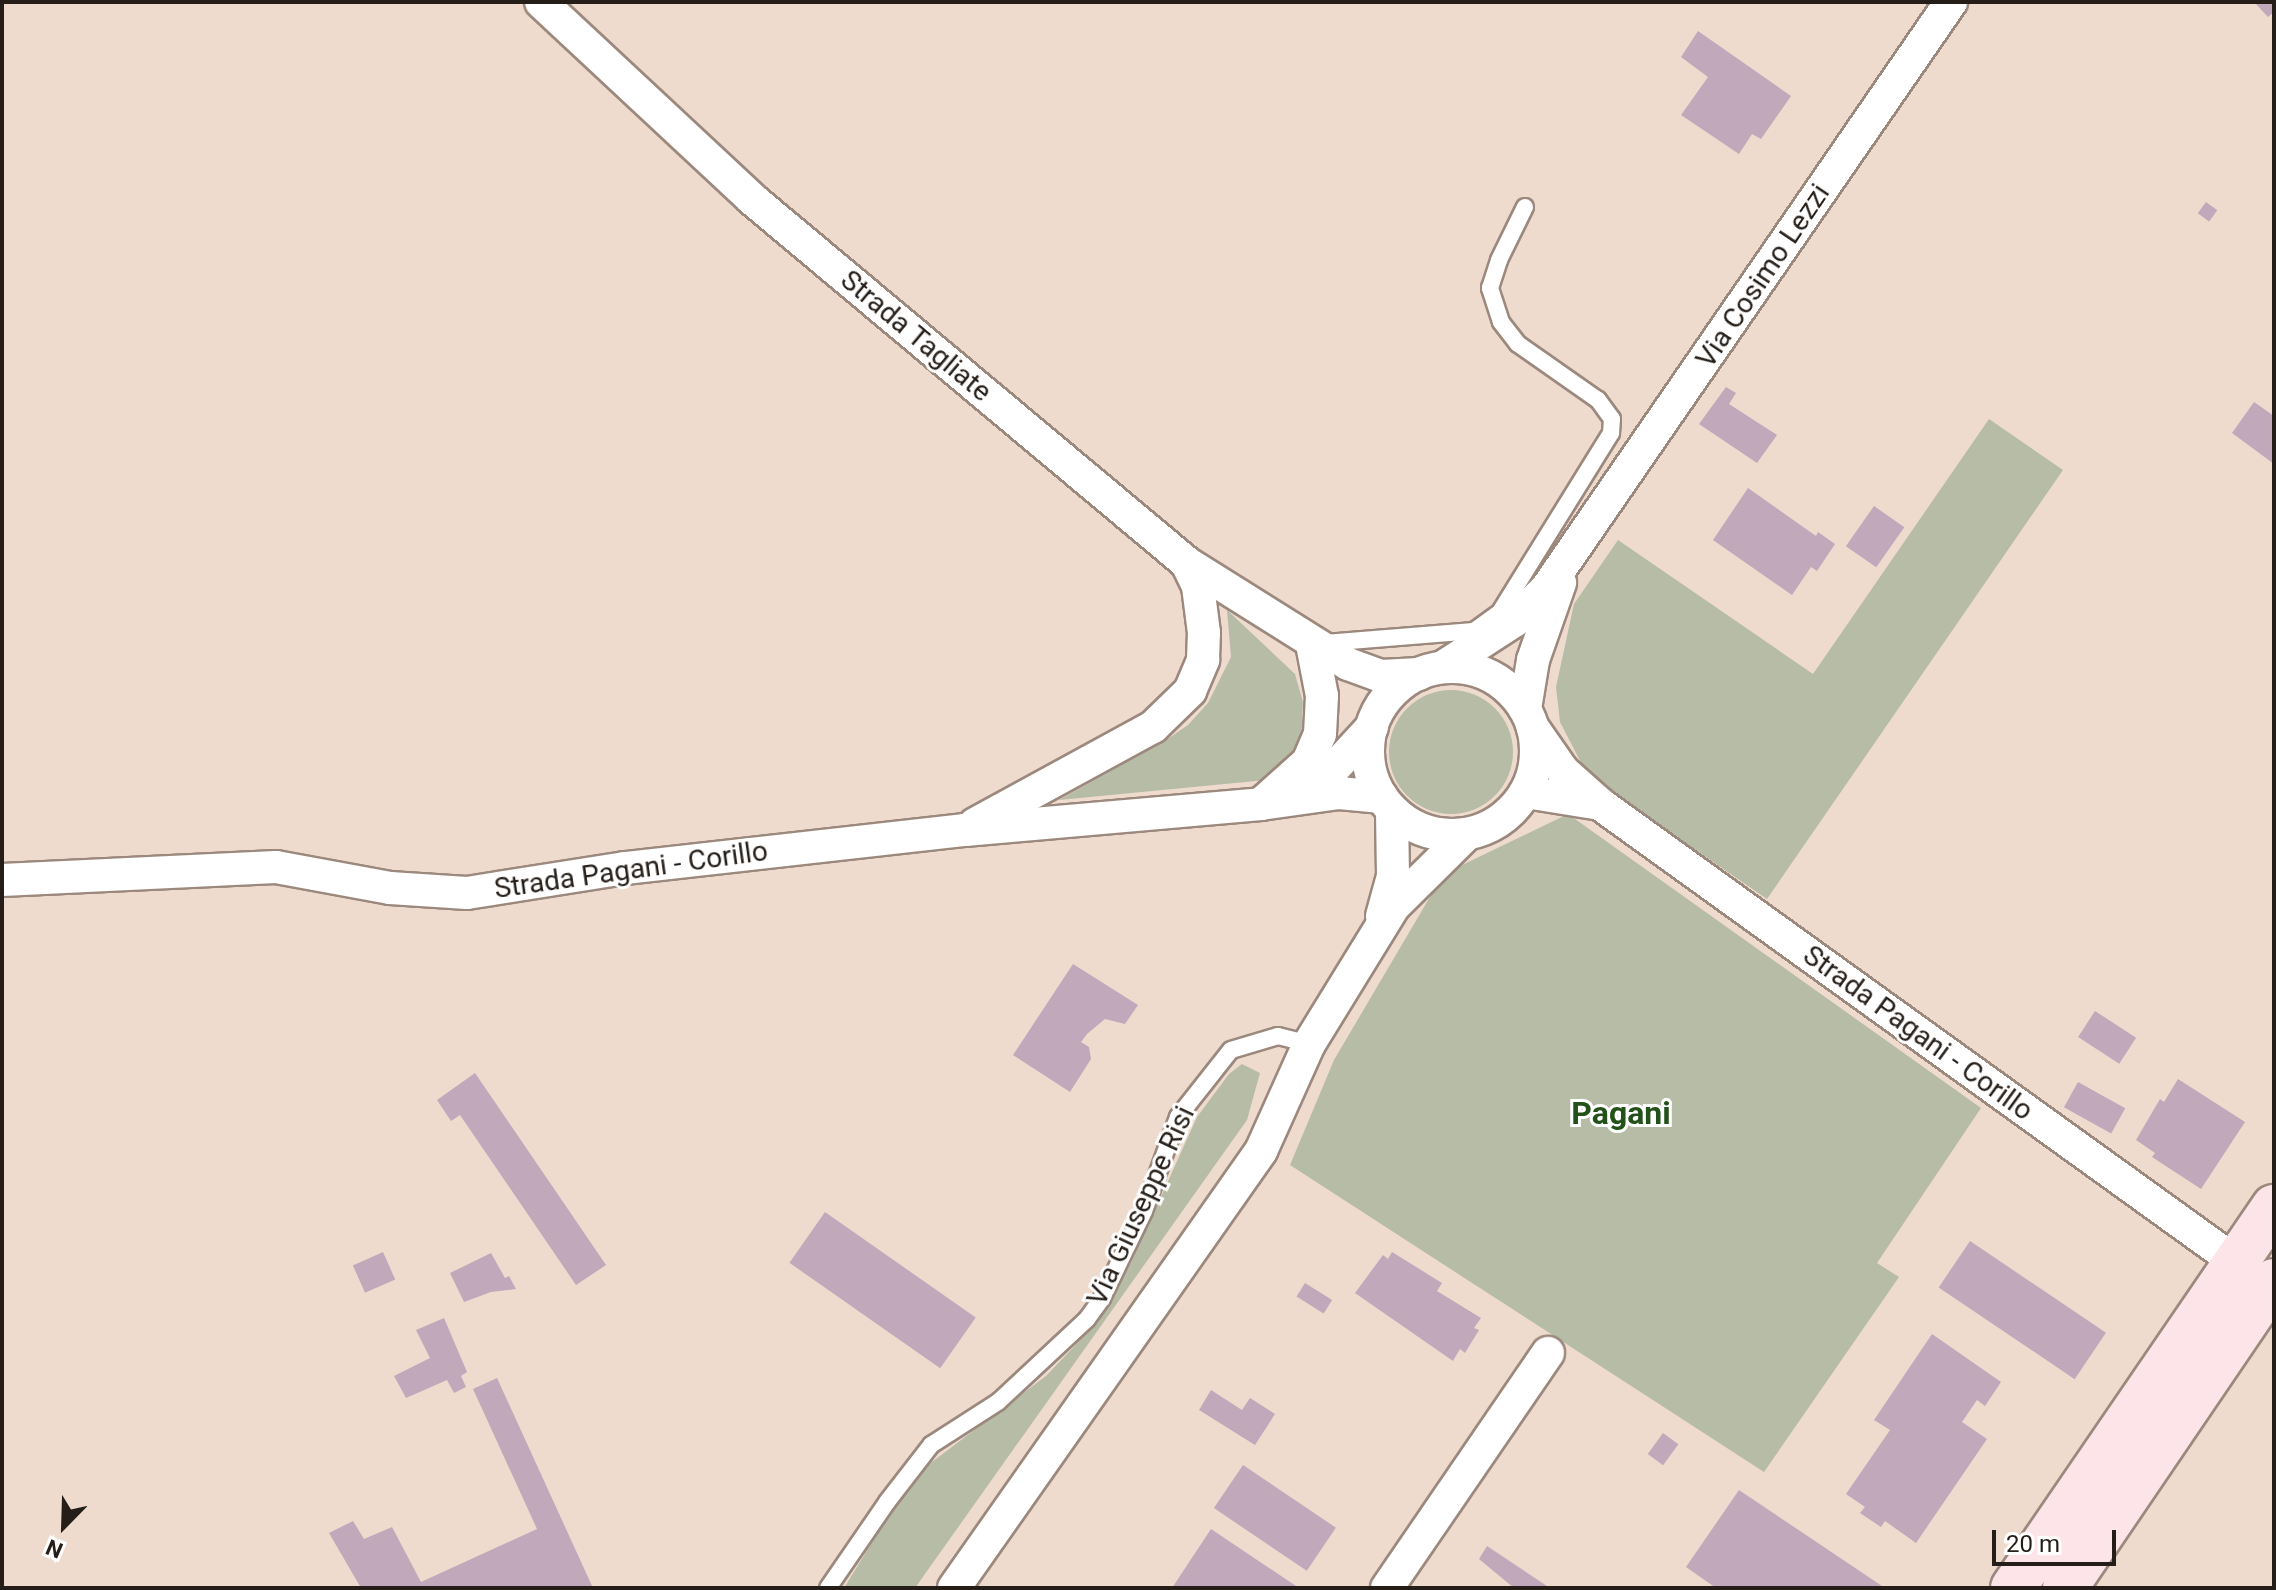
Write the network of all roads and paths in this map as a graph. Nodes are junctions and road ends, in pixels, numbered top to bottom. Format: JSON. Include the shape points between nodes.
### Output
{"nodes":[{"id":1,"x":541,"y":2,"type":"edge"},
{"id":2,"x":1951,"y":2,"type":"edge"},
{"id":3,"x":1525,"y":207,"type":"dead end"},
{"id":4,"x":1574,"y":550,"type":"junction"},
{"id":5,"x":1187,"y":563,"type":"junction"},
{"id":6,"x":1312,"y":644,"type":"junction"},
{"id":7,"x":1431,"y":671,"type":"junction"},
{"id":8,"x":1529,"y":718,"type":"junction"},
{"id":9,"x":1372,"y":727,"type":"junction"},
{"id":10,"x":1526,"y":792,"type":"junction"},
{"id":11,"x":1261,"y":804,"type":"junction"},
{"id":12,"x":1387,"y":804,"type":"junction"},
{"id":13,"x":1600,"y":804,"type":"junction"},
{"id":14,"x":965,"y":830,"type":"junction"},
{"id":15,"x":1467,"y":834,"type":"junction"},
{"id":16,"x":2,"y":880,"type":"edge"},
{"id":17,"x":1377,"y":931,"type":"junction"},
{"id":18,"x":1309,"y":1044,"type":"junction"},
{"id":19,"x":2274,"y":1207,"type":"edge"},
{"id":20,"x":2255,"y":1271,"type":"edge"},
{"id":21,"x":1548,"y":1353,"type":"dead end"},
{"id":22,"x":828,"y":1588,"type":"edge"},
{"id":23,"x":954,"y":1588,"type":"edge"},
{"id":24,"x":1387,"y":1588,"type":"edge"},
{"id":25,"x":2013,"y":1588,"type":"edge"},
{"id":26,"x":2065,"y":1588,"type":"edge"}],
"edges":[{"from":1,"to":5,"type":"street","name":"Strada Tagliate","via":[[752,199]]},
{"from":2,"to":4,"type":"street","name":"Via Cosimo Lezzi"},
{"from":3,"to":6,"type":"lane","via":[[1490,288],[1501,322],[1518,344],[1598,400],[1612,419],[1611,433],[1500,612],[1474,631]]},
{"from":4,"to":7,"type":"street","name":"Via Cosimo Lezzi","via":[[1514,621]]},
{"from":4,"to":8,"type":"street","name":"Via Cosimo Lezzi","via":[[1533,660]]},
{"from":5,"to":6,"type":"street","name":"Strada Tagliate"},
{"from":5,"to":14,"type":"street","via":[[1198,586],[1204,633],[1203,660],[1190,691],[1153,727]]},
{"from":6,"to":7,"type":"street","name":"Strada Tagliate","via":[[1381,676]]},
{"from":6,"to":11,"type":"street","via":[[1322,696],[1320,734],[1308,762]]},
{"from":7,"to":8,"type":"street","name":"Strada Pagani - Corillo","via":[[1467,669],[1490,677],[1510,690]]},
{"from":7,"to":9,"type":"street","name":"Strada Pagani - Corillo","via":[[1390,695]]},
{"from":8,"to":10,"type":"street","name":"Strada Pagani - Corillo","via":[[1536,750]]},
{"from":8,"to":13,"type":"street","name":"Strada Pagani - Corillo","via":[[1563,771]]},
{"from":9,"to":11,"type":"street","name":"Strada Pagani - Corillo","via":[[1325,778]]},
{"from":9,"to":12,"type":"street","name":"Strada Pagani - Corillo","via":[[1371,775]]},
{"from":10,"to":13,"type":"street","name":"Strada Pagani - Corillo"},
{"from":10,"to":15,"type":"street","name":"Strada Pagani - Corillo","via":[[1491,826]]},
{"from":11,"to":12,"type":"street","name":"Strada Pagani - Corillo","via":[[1339,793]]},
{"from":11,"to":14,"type":"street","name":"Strada Pagani - Corillo"},
{"from":12,"to":15,"type":"street","name":"Strada Pagani - Corillo","via":[[1414,826],[1440,835]]},
{"from":12,"to":17,"type":"street","name":"Via Giuseppe Risi","via":[[1393,876]]},
{"from":13,"to":20,"type":"street","name":"Strada Pagani - Corillo"},
{"from":14,"to":16,"type":"street","name":"Strada Pagani - Corillo","via":[[625,868],[467,893],[390,888],[276,867]]},
{"from":15,"to":17,"type":"street","name":"Via Giuseppe Risi","via":[[1415,883]]},
{"from":17,"to":18,"type":"street","name":"Via Giuseppe Risi"},
{"from":18,"to":22,"type":"lane","name":"Via Giuseppe Risi","via":[[1278,1036],[1231,1050],[1178,1117],[1144,1211],[1087,1319],[998,1402],[931,1445]]},
{"from":18,"to":23,"type":"street","name":"Via Giuseppe Risi","via":[[1261,1151]]},
{"from":19,"to":20,"type":"main road"},
{"from":20,"to":25,"type":"main road"},
{"from":20,"to":26,"type":"main road"},
{"from":21,"to":24,"type":"street"}]}
